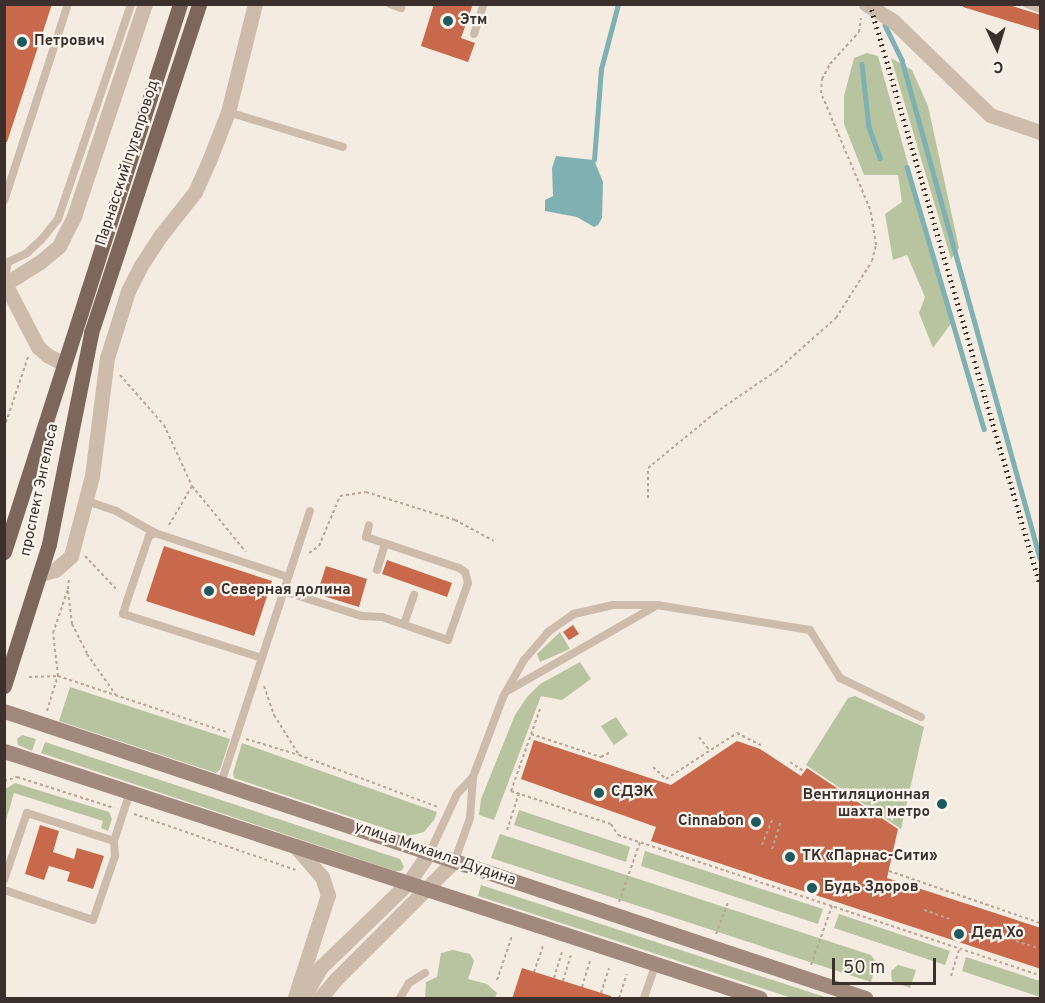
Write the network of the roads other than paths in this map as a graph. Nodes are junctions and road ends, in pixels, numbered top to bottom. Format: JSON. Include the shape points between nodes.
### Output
{"nodes":[{"id":1,"x":68,"y":4,"type":"edge"},
{"id":2,"x":130,"y":4,"type":"edge"},
{"id":3,"x":145,"y":4,"type":"edge"},
{"id":4,"x":180,"y":4,"type":"edge"},
{"id":5,"x":199,"y":4,"type":"edge"},
{"id":6,"x":390,"y":4,"type":"edge"},
{"id":7,"x":402,"y":4,"type":"edge"},
{"id":8,"x":484,"y":4,"type":"edge"},
{"id":9,"x":1027,"y":4,"type":"edge"},
{"id":10,"x":255,"y":5,"type":"edge"},
{"id":11,"x":862,"y":8,"type":"edge"},
{"id":12,"x":1041,"y":9,"type":"edge"},
{"id":13,"x":474,"y":34,"type":"dead end"},
{"id":14,"x":228,"y":111,"type":"junction"},
{"id":15,"x":1041,"y":132,"type":"edge"},
{"id":16,"x":343,"y":147,"type":"dead end"},
{"id":17,"x":4,"y":201,"type":"edge"},
{"id":18,"x":5,"y":284,"type":"edge"},
{"id":19,"x":76,"y":327,"type":"joint"},
{"id":20,"x":91,"y":333,"type":"joint"},
{"id":21,"x":64,"y":364,"type":"junction"},
{"id":22,"x":87,"y":501,"type":"junction"},
{"id":23,"x":310,"y":512,"type":"dead end"},
{"id":24,"x":9,"y":523,"type":"edge"},
{"id":25,"x":369,"y":525,"type":"dead end"},
{"id":26,"x":159,"y":533,"type":"junction"},
{"id":27,"x":385,"y":543,"type":"junction"},
{"id":28,"x":4,"y":552,"type":"edge"},
{"id":29,"x":376,"y":570,"type":"dead end"},
{"id":30,"x":40,"y":574,"type":"junction"},
{"id":31,"x":288,"y":576,"type":"junction"},
{"id":32,"x":283,"y":591,"type":"junction"},
{"id":33,"x":414,"y":595,"type":"dead end"},
{"id":34,"x":657,"y":605,"type":"junction"},
{"id":35,"x":404,"y":624,"type":"junction"},
{"id":36,"x":262,"y":658,"type":"junction"},
{"id":37,"x":4,"y":686,"type":"edge"},
{"id":38,"x":508,"y":690,"type":"junction"},
{"id":39,"x":4,"y":711,"type":"edge"},
{"id":40,"x":921,"y":717,"type":"dead end"},
{"id":41,"x":4,"y":751,"type":"edge"},
{"id":42,"x":473,"y":777,"type":"junction"},
{"id":43,"x":221,"y":783,"type":"junction"},
{"id":44,"x":130,"y":792,"type":"junction"},
{"id":45,"x":114,"y":841,"type":"junction"},
{"id":46,"x":295,"y":846,"type":"junction"},
{"id":47,"x":430,"y":852,"type":"junction"},
{"id":48,"x":455,"y":860,"type":"junction"},
{"id":49,"x":4,"y":880,"type":"edge"},
{"id":50,"x":408,"y":883,"type":"junction"},
{"id":51,"x":428,"y":889,"type":"junction"},
{"id":52,"x":4,"y":890,"type":"edge"},
{"id":53,"x":656,"y":964,"type":"junction"},
{"id":54,"x":425,"y":973,"type":"dead end"},
{"id":55,"x":295,"y":999,"type":"edge"},
{"id":56,"x":303,"y":999,"type":"edge"},
{"id":57,"x":320,"y":999,"type":"edge"},
{"id":58,"x":400,"y":999,"type":"edge"},
{"id":59,"x":644,"y":999,"type":"edge"},
{"id":60,"x":760,"y":999,"type":"edge"},
{"id":61,"x":865,"y":999,"type":"edge"}],
"edges":[{"from":1,"to":17,"type":"lane"},
{"from":2,"to":18,"type":"lane","via":[[58,219],[27,253],[8,262]]},
{"from":3,"to":18,"type":"street","via":[[74,216],[59,246]]},
{"from":4,"to":19,"type":"main road","name":"Парнасский путепровод"},
{"from":5,"to":20,"type":"main road","name":"Парнасский путепровод"},
{"from":6,"to":7,"type":"lane","via":[[401,8]]},
{"from":8,"to":13,"type":"lane"},
{"from":9,"to":12,"type":"lane"},
{"from":10,"to":14,"type":"street"},
{"from":11,"to":15,"type":"street","via":[[893,21],[990,115]]},
{"from":14,"to":16,"type":"lane"},
{"from":14,"to":22,"type":"street","via":[[195,192],[161,235],[128,291],[107,358]]},
{"from":18,"to":21,"type":"street","via":[[38,348]]},
{"from":19,"to":21,"type":"main road","name":"проспект Энгельса"},
{"from":20,"to":30,"type":"main road","name":"проспект Энгельса"},
{"from":21,"to":24,"type":"main road","name":"проспект Энгельса"},
{"from":22,"to":26,"type":"lane"},
{"from":22,"to":30,"type":"street","via":[[73,550],[55,570]]},
{"from":23,"to":31,"type":"lane"},
{"from":24,"to":28,"type":"main road","name":"проспект Энгельса"},
{"from":25,"to":27,"type":"lane","via":[[366,537]]},
{"from":26,"to":31,"type":"lane"},
{"from":26,"to":36,"type":"lane","via":[[149,536],[123,614]]},
{"from":27,"to":29,"type":"lane"},
{"from":27,"to":35,"type":"lane","via":[[459,568],[468,577],[448,640]]},
{"from":30,"to":37,"type":"main road","name":"проспект Энгельса"},
{"from":31,"to":32,"type":"lane"},
{"from":32,"to":35,"type":"lane","via":[[362,616]]},
{"from":32,"to":36,"type":"lane"},
{"from":33,"to":35,"type":"lane"},
{"from":34,"to":38,"type":"lane"},
{"from":34,"to":38,"type":"lane","via":[[613,604],[574,614],[548,632]]},
{"from":34,"to":40,"type":"lane","via":[[810,630],[840,678]]},
{"from":36,"to":43,"type":"lane"},
{"from":38,"to":42,"type":"lane"},
{"from":39,"to":43,"type":"street","name":"улица Михаила Дудина"},
{"from":41,"to":44,"type":"street"},
{"from":42,"to":47,"type":"lane","via":[[457,794]]},
{"from":42,"to":48,"type":"lane","via":[[470,818]]},
{"from":43,"to":47,"type":"street","name":"улица Михаила Дудина"},
{"from":44,"to":45,"type":"lane"},
{"from":44,"to":46,"type":"street"},
{"from":45,"to":49,"type":"lane","via":[[27,813]]},
{"from":45,"to":52,"type":"lane","via":[[115,856],[93,920]]},
{"from":46,"to":50,"type":"street"},
{"from":46,"to":55,"type":"street","via":[[322,877],[328,895]]},
{"from":47,"to":48,"type":"street","name":"улица Михаила Дудина"},
{"from":47,"to":50,"type":"street"},
{"from":48,"to":51,"type":"street"},
{"from":48,"to":61,"type":"street","name":"улица Михаила Дудина"},
{"from":50,"to":51,"type":"street"},
{"from":50,"to":56,"type":"street","via":[[332,956]]},
{"from":51,"to":53,"type":"street"},
{"from":51,"to":57,"type":"street"},
{"from":53,"to":59,"type":"lane"},
{"from":53,"to":60,"type":"street"},
{"from":54,"to":58,"type":"lane","via":[[409,982]]}]}
